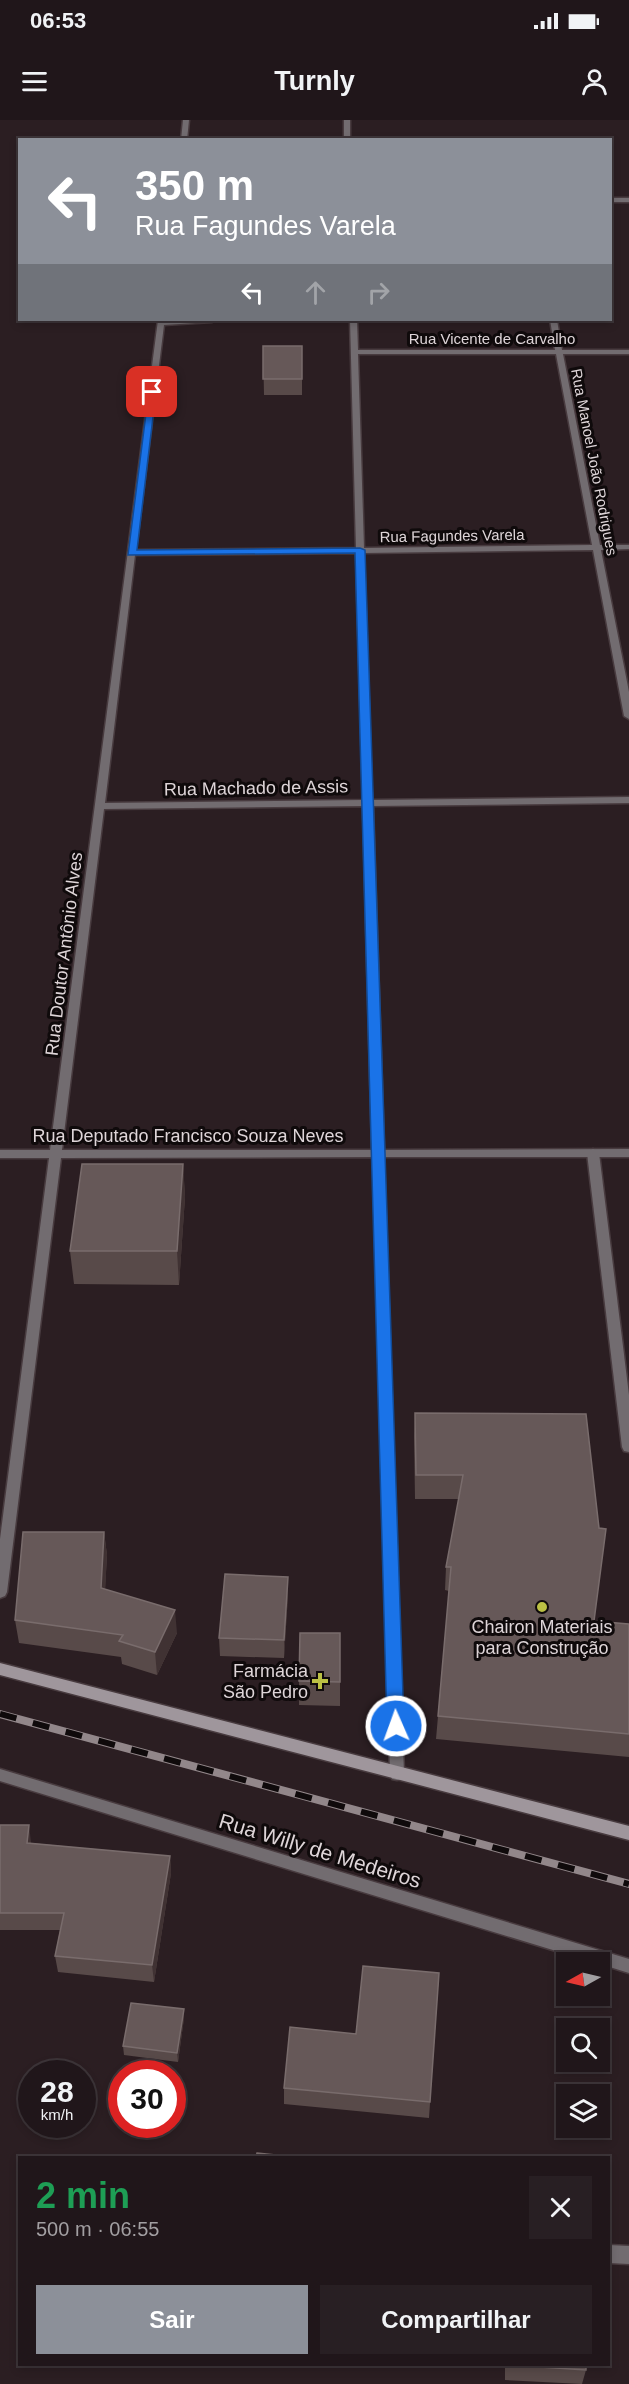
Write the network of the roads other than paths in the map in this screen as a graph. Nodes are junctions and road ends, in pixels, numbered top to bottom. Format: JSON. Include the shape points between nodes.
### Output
{"nodes":[{"id":1,"x":186,"y":120,"type":"edge"},
{"id":2,"x":347,"y":120,"type":"edge"},
{"id":3,"x":184,"y":138,"type":"edge"},
{"id":4,"x":347,"y":138,"type":"edge"},
{"id":5,"x":612,"y":200,"type":"edge"},
{"id":6,"x":629,"y":200,"type":"edge"},
{"id":7,"x":161,"y":321,"type":"edge"},
{"id":8,"x":353,"y":321,"type":"edge"},
{"id":9,"x":553,"y":321,"type":"edge"},
{"id":10,"x":354,"y":352,"type":"junction"},
{"id":11,"x":629,"y":352,"type":"edge"},
{"id":12,"x":560,"y":353,"type":"junction"},
{"id":13,"x":629,"y":547,"type":"edge"},
{"id":14,"x":597,"y":548,"type":"junction"},
{"id":15,"x":360,"y":550,"type":"junction"},
{"id":16,"x":131,"y":553,"type":"junction"},
{"id":17,"x":629,"y":716,"type":"edge"},
{"id":18,"x":629,"y":801,"type":"edge"},
{"id":19,"x":368,"y":803,"type":"junction"},
{"id":20,"x":99,"y":806,"type":"junction"},
{"id":21,"x":378,"y":1153,"type":"junction"},
{"id":22,"x":593,"y":1153,"type":"junction"},
{"id":23,"x":629,"y":1153,"type":"edge"},
{"id":24,"x":0,"y":1154,"type":"edge"},
{"id":25,"x":55,"y":1154,"type":"junction"},
{"id":26,"x":629,"y":1447,"type":"edge"},
{"id":27,"x":0,"y":1592,"type":"edge"},
{"id":28,"x":0,"y":1669,"type":"edge"},
{"id":29,"x":397,"y":1774,"type":"junction"},
{"id":30,"x":0,"y":1775,"type":"edge"},
{"id":31,"x":629,"y":1833,"type":"edge"},
{"id":32,"x":629,"y":1966,"type":"edge"},
{"id":33,"x":610,"y":2254,"type":"edge"},
{"id":34,"x":629,"y":2255,"type":"edge"}],
"edges":[{"from":1,"to":3,"type":"street"},
{"from":2,"to":4,"type":"street"},
{"from":5,"to":6,"type":"street"},
{"from":7,"to":16,"type":"street","name":"Rua Doutor Antônio Alves"},
{"from":8,"to":10,"type":"street"},
{"from":9,"to":12,"type":"street","name":"Rua Manoel João Rodrigues"},
{"from":10,"to":12,"type":"street","name":"Rua Vicente de Carvalho"},
{"from":10,"to":15,"type":"street"},
{"from":11,"to":12,"type":"street","name":"Rua Vicente de Carvalho"},
{"from":12,"to":14,"type":"street","name":"Rua Manoel João Rodrigues"},
{"from":13,"to":14,"type":"street","name":"Rua Fagundes Varela"},
{"from":14,"to":15,"type":"street","name":"Rua Fagundes Varela"},
{"from":14,"to":17,"type":"street","name":"Rua Manoel João Rodrigues"},
{"from":15,"to":16,"type":"street","name":"Rua Fagundes Varela"},
{"from":15,"to":19,"type":"street"},
{"from":16,"to":20,"type":"street","name":"Rua Doutor Antônio Alves"},
{"from":18,"to":19,"type":"street","name":"Rua Machado de Assis"},
{"from":19,"to":20,"type":"street","name":"Rua Machado de Assis"},
{"from":19,"to":21,"type":"street"},
{"from":20,"to":25,"type":"street","name":"Rua Doutor Antônio Alves"},
{"from":21,"to":22,"type":"street","name":"Rua Deputado Francisco Souza Neves"},
{"from":21,"to":25,"type":"street","name":"Rua Deputado Francisco Souza Neves"},
{"from":21,"to":29,"type":"street"},
{"from":22,"to":23,"type":"street","name":"Rua Deputado Francisco Souza Neves"},
{"from":22,"to":26,"type":"street"},
{"from":24,"to":25,"type":"street","name":"Rua Deputado Francisco Souza Neves"},
{"from":25,"to":27,"type":"street","name":"Rua Doutor Antônio Alves"},
{"from":28,"to":29,"type":"main road"},
{"from":29,"to":31,"type":"main road"},
{"from":30,"to":32,"type":"street","name":"Rua Willy de Medeiros"},
{"from":33,"to":34,"type":"street"}]}
